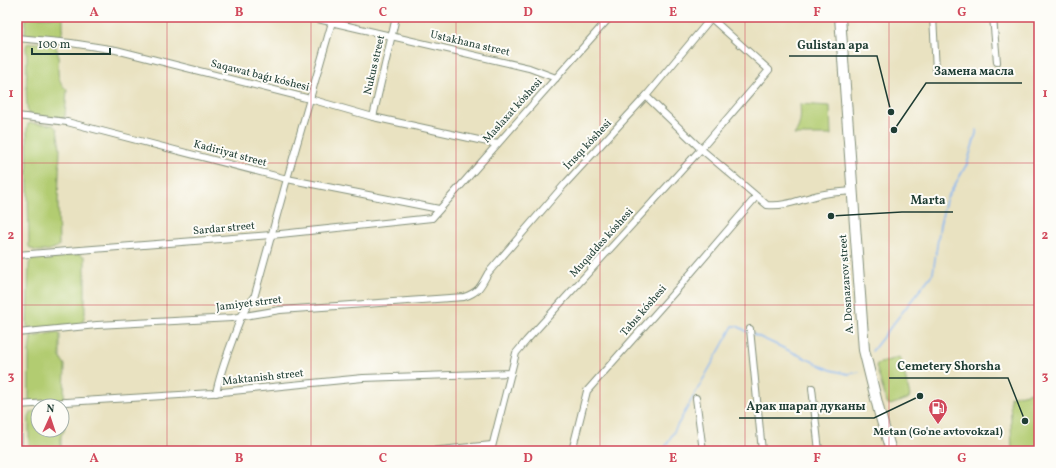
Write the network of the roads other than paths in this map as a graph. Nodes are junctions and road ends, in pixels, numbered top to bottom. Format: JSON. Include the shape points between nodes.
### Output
{"nodes":[{"id":1,"x":309,"y":17,"type":"edge"},
{"id":2,"x":396,"y":17,"type":"edge"},
{"id":3,"x":610,"y":17,"type":"edge"},
{"id":4,"x":840,"y":17,"type":"edge"},
{"id":5,"x":932,"y":17,"type":"edge"},
{"id":6,"x":993,"y":17,"type":"edge"},
{"id":7,"x":712,"y":18,"type":"edge"},
{"id":8,"x":332,"y":22,"type":"junction"},
{"id":9,"x":392,"y":36,"type":"junction"},
{"id":10,"x":17,"y":38,"type":"edge"},
{"id":11,"x":997,"y":62,"type":"dead end"},
{"id":12,"x":936,"y":70,"type":"dead end"},
{"id":13,"x":556,"y":78,"type":"junction"},
{"id":14,"x":646,"y":96,"type":"junction"},
{"id":15,"x":310,"y":99,"type":"junction"},
{"id":16,"x":17,"y":116,"type":"edge"},
{"id":17,"x":373,"y":117,"type":"junction"},
{"id":18,"x":497,"y":144,"type":"junction"},
{"id":19,"x":700,"y":149,"type":"junction"},
{"id":20,"x":287,"y":179,"type":"junction"},
{"id":21,"x":853,"y":191,"type":"junction"},
{"id":22,"x":756,"y":197,"type":"junction"},
{"id":23,"x":439,"y":209,"type":"junction"},
{"id":24,"x":432,"y":218,"type":"joint"},
{"id":25,"x":271,"y":235,"type":"junction"},
{"id":26,"x":17,"y":255,"type":"edge"},
{"id":27,"x":480,"y":287,"type":"joint"},
{"id":28,"x":242,"y":316,"type":"junction"},
{"id":29,"x":750,"y":329,"type":"dead end"},
{"id":30,"x":17,"y":333,"type":"edge"},
{"id":31,"x":511,"y":373,"type":"junction"},
{"id":32,"x":812,"y":388,"type":"dead end"},
{"id":33,"x":216,"y":392,"type":"junction"},
{"id":34,"x":17,"y":393,"type":"edge"},
{"id":35,"x":696,"y":398,"type":"dead end"},
{"id":36,"x":17,"y":405,"type":"edge"},
{"id":37,"x":17,"y":416,"type":"edge"},
{"id":38,"x":492,"y":448,"type":"edge"},
{"id":39,"x":18,"y":451,"type":"edge"},
{"id":40,"x":430,"y":451,"type":"edge"},
{"id":41,"x":572,"y":451,"type":"edge"},
{"id":42,"x":702,"y":451,"type":"edge"},
{"id":43,"x":762,"y":451,"type":"edge"},
{"id":44,"x":819,"y":451,"type":"edge"},
{"id":45,"x":891,"y":451,"type":"edge"}],
"edges":[{"from":1,"to":8,"type":"street","name":"Ustakhana street"},
{"from":2,"to":9,"type":"street","name":"Nukus street"},
{"from":3,"to":13,"type":"street","name":"Maslaxat kóshesi"},
{"from":4,"to":21,"type":"main road","name":"A. Dosnazarov street"},
{"from":5,"to":12,"type":"street"},
{"from":6,"to":11,"type":"street"},
{"from":7,"to":14,"type":"street","name":"Írısqı kóshesi"},
{"from":7,"to":19,"type":"street","name":"Muqaddes kóshesi","via":[[769,70]]},
{"from":8,"to":9,"type":"street","name":"Ustakhana street"},
{"from":8,"to":15,"type":"street"},
{"from":9,"to":13,"type":"street","name":"Ustakhana street","via":[[529,68]]},
{"from":9,"to":17,"type":"street","name":"Nukus street"},
{"from":10,"to":15,"type":"street","name":"Saqawat baǵı kóshesi","via":[[116,50]]},
{"from":13,"to":18,"type":"street","name":"Maslaxat kóshesi"},
{"from":14,"to":19,"type":"street"},
{"from":14,"to":27,"type":"street","name":"Írısqı kóshesi","via":[[559,191],[488,273]]},
{"from":15,"to":17,"type":"street","name":"Saqawat baǵı kóshesi"},
{"from":15,"to":20,"type":"street"},
{"from":16,"to":20,"type":"street","name":"Kadiriyat street","via":[[67,122]]},
{"from":17,"to":18,"type":"street","name":"Saqawat baǵı kóshesi"},
{"from":18,"to":23,"type":"street","name":"Maslaxat kóshesi"},
{"from":19,"to":22,"type":"street"},
{"from":19,"to":31,"type":"street","name":"Muqaddes kóshesi","via":[[526,341],[516,353]]},
{"from":20,"to":23,"type":"street","name":"Kadiriyat street"},
{"from":20,"to":25,"type":"street"},
{"from":21,"to":22,"type":"street","via":[[820,194],[777,206],[767,205]]},
{"from":21,"to":45,"type":"main road","name":"A. Dosnazarov street","via":[[864,350]]},
{"from":22,"to":41,"type":"street","name":"Tabıs kóshesi","via":[[587,391]]},
{"from":23,"to":24,"type":"street","name":"Maslaxat kóshesi"},
{"from":24,"to":25,"type":"street","name":"Sardar street"},
{"from":25,"to":26,"type":"street","name":"Sardar street"},
{"from":25,"to":28,"type":"street","via":[[254,298],[246,306]]},
{"from":27,"to":28,"type":"street","name":"Jamiyet strret","via":[[474,294],[464,297],[280,310]]},
{"from":28,"to":30,"type":"street","name":"Jamiyet strret"},
{"from":28,"to":33,"type":"street","via":[[221,369]]},
{"from":29,"to":43,"type":"street"},
{"from":31,"to":33,"type":"street","name":"Maktanish street","via":[[362,378]]},
{"from":31,"to":38,"type":"street","name":"Muqaddes kóshesi"},
{"from":32,"to":44,"type":"street"},
{"from":33,"to":36,"type":"street","name":"Maktanish street"},
{"from":34,"to":36,"type":"main road"},
{"from":35,"to":42,"type":"street"},
{"from":36,"to":37,"type":"main road"},
{"from":37,"to":39,"type":"main road"},
{"from":38,"to":40,"type":"street"}]}
